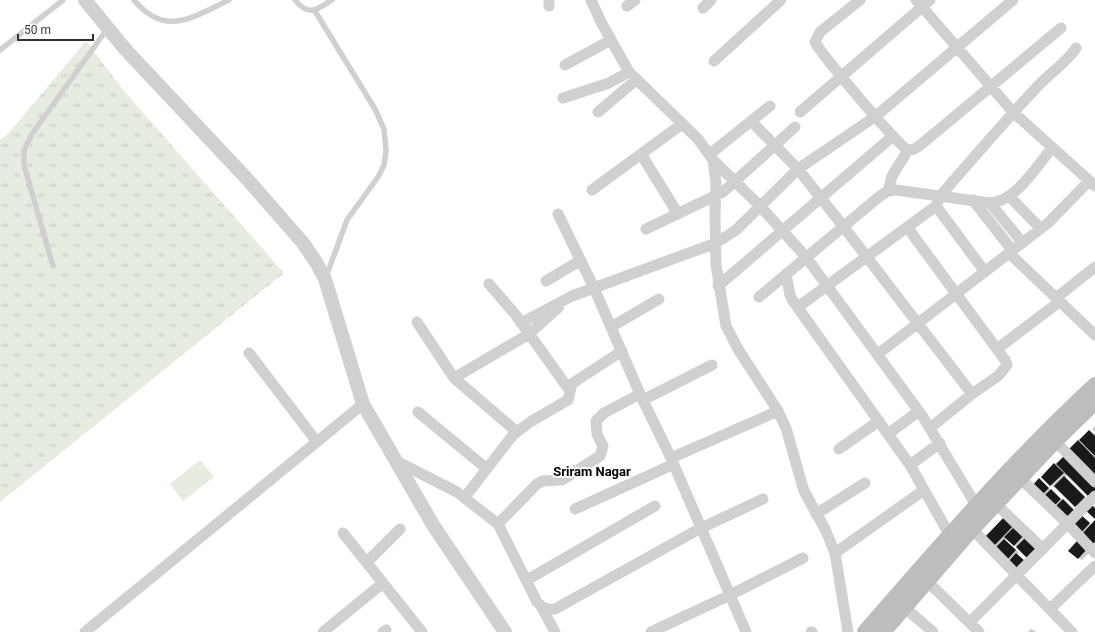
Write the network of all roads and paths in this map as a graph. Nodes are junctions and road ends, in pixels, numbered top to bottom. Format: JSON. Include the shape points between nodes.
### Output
{"nodes":[{"id":1,"x":63,"y":0,"type":"edge"},
{"id":2,"x":85,"y":0,"type":"edge"},
{"id":3,"x":134,"y":0,"type":"edge"},
{"id":4,"x":230,"y":0,"type":"edge"},
{"id":5,"x":295,"y":0,"type":"edge"},
{"id":6,"x":332,"y":0,"type":"edge"},
{"id":7,"x":591,"y":0,"type":"edge"},
{"id":8,"x":780,"y":0,"type":"edge"},
{"id":9,"x":860,"y":0,"type":"edge"},
{"id":10,"x":1013,"y":0,"type":"edge"},
{"id":11,"x":923,"y":2,"type":"edge"},
{"id":12,"x":315,"y":10,"type":"junction"},
{"id":13,"x":107,"y":28,"type":"junction"},
{"id":14,"x":1061,"y":28,"type":"dead end"},
{"id":15,"x":611,"y":40,"type":"junction"},
{"id":16,"x":957,"y":47,"type":"junction"},
{"id":17,"x":1076,"y":48,"type":"dead end"},
{"id":18,"x":0,"y":50,"type":"edge"},
{"id":19,"x":714,"y":61,"type":"dead end"},
{"id":20,"x":565,"y":65,"type":"dead end"},
{"id":21,"x":632,"y":76,"type":"junction"},
{"id":22,"x":841,"y":76,"type":"junction"},
{"id":23,"x":991,"y":86,"type":"junction"},
{"id":24,"x":563,"y":98,"type":"dead end"},
{"id":25,"x":770,"y":106,"type":"dead end"},
{"id":26,"x":598,"y":112,"type":"dead end"},
{"id":27,"x":800,"y":112,"type":"dead end"},
{"id":28,"x":1013,"y":112,"type":"junction"},
{"id":29,"x":876,"y":116,"type":"junction"},
{"id":30,"x":751,"y":121,"type":"junction"},
{"id":31,"x":682,"y":124,"type":"junction"},
{"id":32,"x":795,"y":127,"type":"dead end"},
{"id":33,"x":893,"y":136,"type":"junction"},
{"id":34,"x":776,"y":145,"type":"junction"},
{"id":35,"x":1052,"y":148,"type":"junction"},
{"id":36,"x":908,"y":150,"type":"junction"},
{"id":37,"x":640,"y":154,"type":"junction"},
{"id":38,"x":712,"y":157,"type":"junction"},
{"id":39,"x":798,"y":169,"type":"junction"},
{"id":40,"x":736,"y":181,"type":"junction"},
{"id":41,"x":1092,"y":183,"type":"edge"},
{"id":42,"x":592,"y":190,"type":"dead end"},
{"id":43,"x":888,"y":191,"type":"junction"},
{"id":44,"x":941,"y":195,"type":"junction"},
{"id":45,"x":716,"y":197,"type":"junction"},
{"id":46,"x":1010,"y":197,"type":"junction"},
{"id":47,"x":822,"y":198,"type":"junction"},
{"id":48,"x":973,"y":200,"type":"junction"},
{"id":49,"x":990,"y":203,"type":"junction"},
{"id":50,"x":760,"y":206,"type":"junction"},
{"id":51,"x":936,"y":206,"type":"junction"},
{"id":52,"x":558,"y":214,"type":"dead end"},
{"id":53,"x":678,"y":214,"type":"junction"},
{"id":54,"x":844,"y":226,"type":"junction"},
{"id":55,"x":907,"y":227,"type":"junction"},
{"id":56,"x":1040,"y":228,"type":"junction"},
{"id":57,"x":646,"y":229,"type":"dead end"},
{"id":58,"x":783,"y":232,"type":"junction"},
{"id":59,"x":1022,"y":242,"type":"junction"},
{"id":60,"x":716,"y":243,"type":"junction"},
{"id":61,"x":1011,"y":251,"type":"junction"},
{"id":62,"x":867,"y":256,"type":"junction"},
{"id":63,"x":806,"y":257,"type":"junction"},
{"id":64,"x":581,"y":260,"type":"junction"},
{"id":65,"x":53,"y":266,"type":"dead end"},
{"id":66,"x":1095,"y":267,"type":"edge"},
{"id":67,"x":985,"y":272,"type":"junction"},
{"id":68,"x":786,"y":274,"type":"junction"},
{"id":69,"x":325,"y":279,"type":"junction"},
{"id":70,"x":546,"y":281,"type":"dead end"},
{"id":71,"x":489,"y":284,"type":"dead end"},
{"id":72,"x":828,"y":285,"type":"junction"},
{"id":73,"x":718,"y":286,"type":"junction"},
{"id":74,"x":594,"y":288,"type":"junction"},
{"id":75,"x":956,"y":294,"type":"junction"},
{"id":76,"x":572,"y":296,"type":"junction"},
{"id":77,"x":759,"y":297,"type":"dead end"},
{"id":78,"x":659,"y":299,"type":"dead end"},
{"id":79,"x":1058,"y":300,"type":"junction"},
{"id":80,"x":798,"y":307,"type":"junction"},
{"id":81,"x":417,"y":322,"type":"dead end"},
{"id":82,"x":521,"y":323,"type":"junction"},
{"id":83,"x":918,"y":323,"type":"junction"},
{"id":84,"x":611,"y":327,"type":"junction"},
{"id":85,"x":529,"y":334,"type":"junction"},
{"id":86,"x":1095,"y":335,"type":"edge"},
{"id":87,"x":997,"y":349,"type":"junction"},
{"id":88,"x":622,"y":351,"type":"junction"},
{"id":89,"x":249,"y":353,"type":"dead end"},
{"id":90,"x":878,"y":354,"type":"junction"},
{"id":91,"x":712,"y":366,"type":"dead end"},
{"id":92,"x":454,"y":378,"type":"junction"},
{"id":93,"x":1095,"y":384,"type":"edge"},
{"id":94,"x":570,"y":391,"type":"junction"},
{"id":95,"x":972,"y":394,"type":"junction"},
{"id":96,"x":642,"y":397,"type":"junction"},
{"id":97,"x":363,"y":404,"type":"junction"},
{"id":98,"x":1094,"y":406,"type":"edge"},
{"id":99,"x":778,"y":411,"type":"junction"},
{"id":100,"x":919,"y":411,"type":"junction"},
{"id":101,"x":418,"y":412,"type":"dead end"},
{"id":102,"x":879,"y":421,"type":"junction"},
{"id":103,"x":930,"y":428,"type":"junction"},
{"id":104,"x":517,"y":432,"type":"junction"},
{"id":105,"x":888,"y":434,"type":"junction"},
{"id":106,"x":1055,"y":441,"type":"junction"},
{"id":107,"x":317,"y":442,"type":"junction"},
{"id":108,"x":940,"y":443,"type":"junction"},
{"id":109,"x":839,"y":449,"type":"dead end"},
{"id":110,"x":396,"y":461,"type":"junction"},
{"id":111,"x":673,"y":461,"type":"junction"},
{"id":112,"x":910,"y":465,"type":"junction"},
{"id":113,"x":487,"y":469,"type":"junction"},
{"id":114,"x":1020,"y":478,"type":"junction"},
{"id":115,"x":1095,"y":482,"type":"edge"},
{"id":116,"x":865,"y":483,"type":"dead end"},
{"id":117,"x":924,"y":490,"type":"junction"},
{"id":118,"x":1095,"y":496,"type":"edge"},
{"id":119,"x":465,"y":497,"type":"junction"},
{"id":120,"x":763,"y":499,"type":"dead end"},
{"id":121,"x":996,"y":504,"type":"junction"},
{"id":122,"x":976,"y":505,"type":"junction"},
{"id":123,"x":655,"y":506,"type":"dead end"},
{"id":124,"x":575,"y":509,"type":"dead end"},
{"id":125,"x":816,"y":514,"type":"junction"},
{"id":126,"x":498,"y":524,"type":"junction"},
{"id":127,"x":967,"y":524,"type":"junction"},
{"id":128,"x":1068,"y":524,"type":"junction"},
{"id":129,"x":701,"y":528,"type":"junction"},
{"id":130,"x":400,"y":529,"type":"dead end"},
{"id":131,"x":343,"y":532,"type":"dead end"},
{"id":132,"x":949,"y":534,"type":"junction"},
{"id":133,"x":1043,"y":549,"type":"junction"},
{"id":134,"x":835,"y":553,"type":"junction"},
{"id":135,"x":1095,"y":553,"type":"edge"},
{"id":136,"x":803,"y":558,"type":"dead end"},
{"id":137,"x":366,"y":562,"type":"junction"},
{"id":138,"x":1095,"y":566,"type":"edge"},
{"id":139,"x":1016,"y":575,"type":"junction"},
{"id":140,"x":527,"y":580,"type":"junction"},
{"id":141,"x":926,"y":580,"type":"junction"},
{"id":142,"x":383,"y":583,"type":"junction"},
{"id":143,"x":730,"y":595,"type":"junction"},
{"id":144,"x":541,"y":606,"type":"junction"},
{"id":145,"x":904,"y":606,"type":"junction"},
{"id":146,"x":1050,"y":609,"type":"junction"},
{"id":147,"x":970,"y":622,"type":"junction"},
{"id":148,"x":86,"y":632,"type":"edge"},
{"id":149,"x":323,"y":632,"type":"edge"},
{"id":150,"x":422,"y":632,"type":"edge"},
{"id":151,"x":505,"y":632,"type":"edge"},
{"id":152,"x":555,"y":632,"type":"edge"},
{"id":153,"x":651,"y":632,"type":"edge"},
{"id":154,"x":746,"y":632,"type":"edge"},
{"id":155,"x":848,"y":632,"type":"edge"},
{"id":156,"x":865,"y":632,"type":"edge"},
{"id":157,"x":883,"y":632,"type":"edge"},
{"id":158,"x":932,"y":632,"type":"edge"},
{"id":159,"x":979,"y":632,"type":"edge"},
{"id":160,"x":1072,"y":632,"type":"edge"}],
"edges":[{"from":1,"to":18,"type":"lane"},
{"from":2,"to":13,"type":"street"},
{"from":3,"to":4,"type":"lane","via":[[150,16],[162,22],[174,22]]},
{"from":5,"to":12,"type":"lane","via":[[307,10]]},
{"from":6,"to":12,"type":"lane"},
{"from":7,"to":15,"type":"street"},
{"from":8,"to":19,"type":"street"},
{"from":9,"to":22,"type":"street","via":[[820,32],[815,42]]},
{"from":10,"to":16,"type":"street"},
{"from":11,"to":16,"type":"street"},
{"from":11,"to":22,"type":"street"},
{"from":12,"to":69,"type":"lane","via":[[375,109],[384,129],[386,152],[384,165],[378,177],[347,220]]},
{"from":13,"to":65,"type":"lane","via":[[32,134],[24,150],[24,165]]},
{"from":13,"to":69,"type":"street","via":[[248,180],[302,243]]},
{"from":14,"to":23,"type":"street"},
{"from":15,"to":20,"type":"street"},
{"from":15,"to":21,"type":"street"},
{"from":16,"to":23,"type":"street"},
{"from":16,"to":29,"type":"street"},
{"from":17,"to":28,"type":"street","via":[[1073,54],[1051,72]]},
{"from":21,"to":24,"type":"street"},
{"from":21,"to":26,"type":"street"},
{"from":21,"to":31,"type":"street"},
{"from":22,"to":27,"type":"street"},
{"from":22,"to":29,"type":"street"},
{"from":23,"to":28,"type":"street"},
{"from":23,"to":36,"type":"street","via":[[915,149]]},
{"from":25,"to":30,"type":"street"},
{"from":28,"to":35,"type":"street"},
{"from":28,"to":44,"type":"street"},
{"from":29,"to":33,"type":"street"},
{"from":29,"to":39,"type":"street"},
{"from":30,"to":34,"type":"street"},
{"from":30,"to":38,"type":"street"},
{"from":31,"to":37,"type":"street"},
{"from":31,"to":38,"type":"street"},
{"from":32,"to":34,"type":"street"},
{"from":33,"to":36,"type":"street"},
{"from":33,"to":47,"type":"street"},
{"from":34,"to":39,"type":"street"},
{"from":34,"to":40,"type":"street"},
{"from":35,"to":41,"type":"street"},
{"from":35,"to":46,"type":"street"},
{"from":36,"to":43,"type":"street","via":[[892,176]]},
{"from":37,"to":42,"type":"street"},
{"from":37,"to":53,"type":"street"},
{"from":38,"to":40,"type":"street"},
{"from":38,"to":45,"type":"street"},
{"from":39,"to":47,"type":"street"},
{"from":39,"to":50,"type":"street"},
{"from":40,"to":45,"type":"street"},
{"from":40,"to":50,"type":"street"},
{"from":41,"to":56,"type":"street"},
{"from":43,"to":44,"type":"street"},
{"from":43,"to":54,"type":"street"},
{"from":44,"to":48,"type":"street"},
{"from":44,"to":51,"type":"street"},
{"from":45,"to":53,"type":"street"},
{"from":45,"to":60,"type":"street"},
{"from":46,"to":49,"type":"street"},
{"from":46,"to":56,"type":"street"},
{"from":47,"to":54,"type":"street"},
{"from":47,"to":58,"type":"street"},
{"from":48,"to":49,"type":"street"},
{"from":48,"to":61,"type":"street"},
{"from":49,"to":59,"type":"street"},
{"from":50,"to":58,"type":"street"},
{"from":50,"to":60,"type":"street","via":[[736,230]]},
{"from":51,"to":55,"type":"street"},
{"from":51,"to":67,"type":"street"},
{"from":52,"to":64,"type":"street"},
{"from":53,"to":57,"type":"street"},
{"from":54,"to":62,"type":"street"},
{"from":54,"to":63,"type":"street"},
{"from":55,"to":62,"type":"street"},
{"from":55,"to":75,"type":"street"},
{"from":56,"to":59,"type":"street"},
{"from":58,"to":63,"type":"street"},
{"from":58,"to":73,"type":"street"},
{"from":59,"to":61,"type":"street"},
{"from":60,"to":73,"type":"street"},
{"from":60,"to":74,"type":"street"},
{"from":61,"to":67,"type":"street"},
{"from":61,"to":79,"type":"street"},
{"from":62,"to":72,"type":"street"},
{"from":62,"to":83,"type":"street"},
{"from":63,"to":68,"type":"street"},
{"from":63,"to":72,"type":"street"},
{"from":64,"to":70,"type":"street"},
{"from":64,"to":74,"type":"street"},
{"from":66,"to":79,"type":"street"},
{"from":67,"to":75,"type":"street"},
{"from":68,"to":77,"type":"street"},
{"from":68,"to":80,"type":"street","via":[[790,295]]},
{"from":69,"to":97,"type":"street"},
{"from":71,"to":82,"type":"street"},
{"from":72,"to":80,"type":"street"},
{"from":72,"to":90,"type":"street"},
{"from":73,"to":99,"type":"street","via":[[726,326]]},
{"from":74,"to":76,"type":"street"},
{"from":74,"to":84,"type":"street"},
{"from":75,"to":83,"type":"street"},
{"from":75,"to":87,"type":"street"},
{"from":76,"to":82,"type":"street"},
{"from":76,"to":85,"type":"street"},
{"from":78,"to":84,"type":"street"},
{"from":79,"to":86,"type":"street"},
{"from":79,"to":87,"type":"street"},
{"from":80,"to":102,"type":"street"},
{"from":81,"to":92,"type":"street"},
{"from":82,"to":85,"type":"street"},
{"from":83,"to":90,"type":"street"},
{"from":83,"to":95,"type":"street"},
{"from":84,"to":88,"type":"street"},
{"from":85,"to":92,"type":"street"},
{"from":85,"to":94,"type":"street"},
{"from":87,"to":95,"type":"street","via":[[1007,365],[1004,371]]},
{"from":88,"to":94,"type":"street","via":[[576,381]]},
{"from":88,"to":96,"type":"street"},
{"from":89,"to":107,"type":"street"},
{"from":90,"to":100,"type":"street"},
{"from":91,"to":96,"type":"street"},
{"from":92,"to":104,"type":"street"},
{"from":93,"to":122,"type":"main road"},
{"from":94,"to":104,"type":"street","via":[[568,400]]},
{"from":95,"to":103,"type":"street"},
{"from":96,"to":111,"type":"street"},
{"from":96,"to":126,"type":"street","via":[[604,413],[596,421],[597,434],[603,446],[600,456],[562,480],[543,481],[537,484]]},
{"from":97,"to":107,"type":"street"},
{"from":97,"to":110,"type":"street"},
{"from":98,"to":106,"type":"main road"},
{"from":99,"to":111,"type":"street"},
{"from":99,"to":125,"type":"street","via":[[786,428],[800,481]]},
{"from":100,"to":103,"type":"street"},
{"from":100,"to":105,"type":"street"},
{"from":101,"to":113,"type":"street"},
{"from":102,"to":105,"type":"street"},
{"from":102,"to":109,"type":"street"},
{"from":103,"to":108,"type":"street"},
{"from":104,"to":113,"type":"street"},
{"from":105,"to":112,"type":"street"},
{"from":106,"to":114,"type":"main road"},
{"from":106,"to":115,"type":"street"},
{"from":107,"to":148,"type":"street"},
{"from":108,"to":112,"type":"street"},
{"from":108,"to":122,"type":"street"},
{"from":110,"to":119,"type":"street"},
{"from":110,"to":151,"type":"street","via":[[433,525]]},
{"from":111,"to":124,"type":"street"},
{"from":111,"to":129,"type":"street"},
{"from":112,"to":117,"type":"street"},
{"from":113,"to":119,"type":"street"},
{"from":114,"to":121,"type":"main road"},
{"from":114,"to":128,"type":"street"},
{"from":116,"to":125,"type":"street"},
{"from":117,"to":132,"type":"street"},
{"from":117,"to":134,"type":"street"},
{"from":118,"to":128,"type":"street"},
{"from":119,"to":126,"type":"street"},
{"from":120,"to":129,"type":"street"},
{"from":121,"to":127,"type":"main road"},
{"from":121,"to":133,"type":"street"},
{"from":122,"to":127,"type":"main road"},
{"from":123,"to":140,"type":"street"},
{"from":125,"to":134,"type":"street"},
{"from":126,"to":140,"type":"street"},
{"from":127,"to":132,"type":"main road"},
{"from":127,"to":139,"type":"street"},
{"from":127,"to":141,"type":"main road"},
{"from":128,"to":133,"type":"street"},
{"from":128,"to":135,"type":"street"},
{"from":129,"to":143,"type":"street"},
{"from":129,"to":144,"type":"street","via":[[555,609],[549,610]]},
{"from":130,"to":137,"type":"street"},
{"from":131,"to":137,"type":"street"},
{"from":132,"to":156,"type":"main road"},
{"from":133,"to":139,"type":"street"},
{"from":134,"to":155,"type":"street"},
{"from":136,"to":143,"type":"street"},
{"from":137,"to":142,"type":"street"},
{"from":138,"to":146,"type":"street"},
{"from":139,"to":146,"type":"street"},
{"from":139,"to":147,"type":"street"},
{"from":140,"to":144,"type":"street"},
{"from":141,"to":145,"type":"main road"},
{"from":141,"to":147,"type":"street"},
{"from":142,"to":149,"type":"street"},
{"from":142,"to":150,"type":"street"},
{"from":143,"to":153,"type":"street"},
{"from":143,"to":154,"type":"street"},
{"from":144,"to":152,"type":"street"},
{"from":145,"to":157,"type":"main road"},
{"from":145,"to":158,"type":"street"},
{"from":146,"to":160,"type":"street"},
{"from":147,"to":159,"type":"street"}]}
